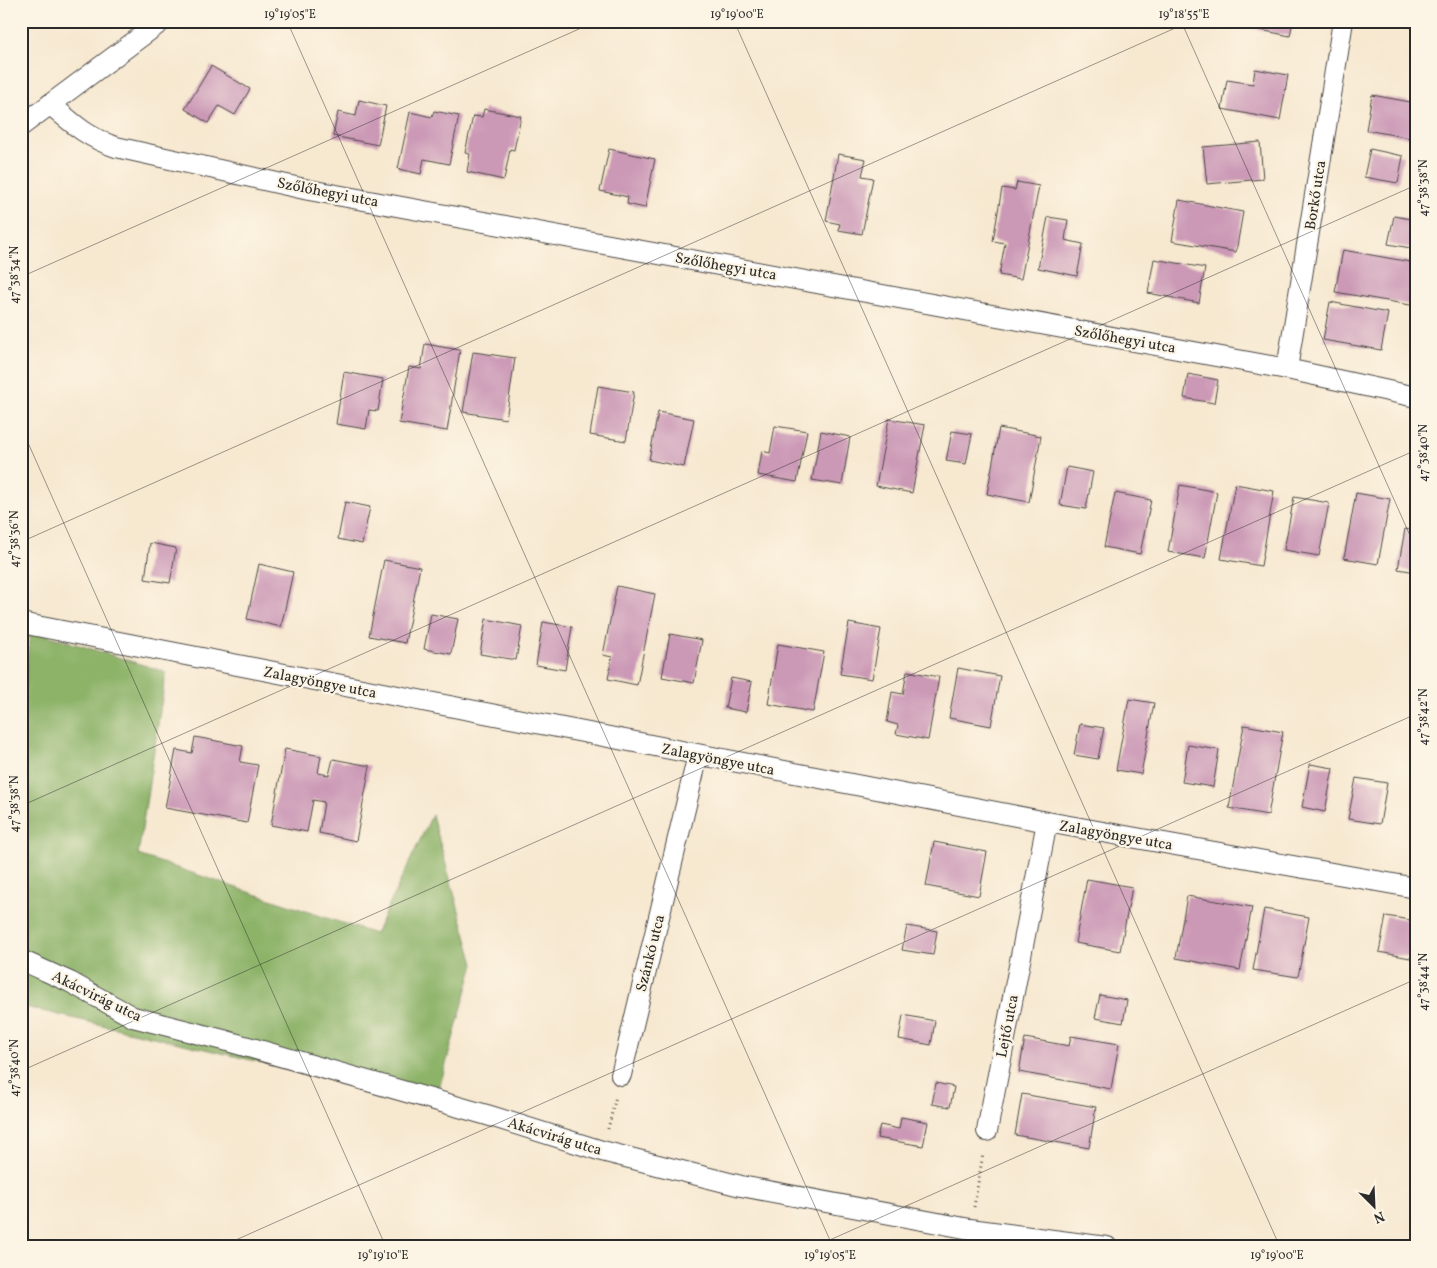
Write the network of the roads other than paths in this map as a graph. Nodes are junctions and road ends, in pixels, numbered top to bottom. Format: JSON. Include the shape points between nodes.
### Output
{"nodes":[{"id":1,"x":162,"y":21,"type":"edge"},
{"id":2,"x":1343,"y":21,"type":"edge"},
{"id":3,"x":50,"y":104,"type":"junction"},
{"id":4,"x":21,"y":126,"type":"edge"},
{"id":5,"x":1287,"y":369,"type":"junction"},
{"id":6,"x":1416,"y":396,"type":"edge"},
{"id":7,"x":21,"y":623,"type":"edge"},
{"id":8,"x":698,"y":755,"type":"junction"},
{"id":9,"x":1047,"y":822,"type":"junction"},
{"id":10,"x":1416,"y":888,"type":"edge"},
{"id":11,"x":21,"y":960,"type":"edge"},
{"id":12,"x":621,"y":1075,"type":"road end"},
{"id":13,"x":986,"y":1131,"type":"road end"},
{"id":14,"x":1107,"y":1247,"type":"edge"}],
"edges":[{"from":1,"to":3,"type":"street"},
{"from":2,"to":5,"type":"street","name":"Borkő utca"},
{"from":3,"to":4,"type":"street"},
{"from":3,"to":5,"type":"street","name":"Szőlőhegyi utca","via":[[98,142],[309,190]]},
{"from":5,"to":6,"type":"street","name":"Szőlőhegyi utca"},
{"from":7,"to":8,"type":"street","name":"Zalagyöngye utca"},
{"from":8,"to":9,"type":"street","name":"Zalagyöngye utca"},
{"from":8,"to":12,"type":"street","name":"Szánkó utca"},
{"from":9,"to":10,"type":"street","name":"Zalagyöngye utca"},
{"from":9,"to":13,"type":"street","name":"Lejtő utca"},
{"from":11,"to":14,"type":"street","name":"Akácvirág utca","via":[[70,982],[132,1017],[487,1115],[602,1151],[741,1186],[970,1229]]}]}
